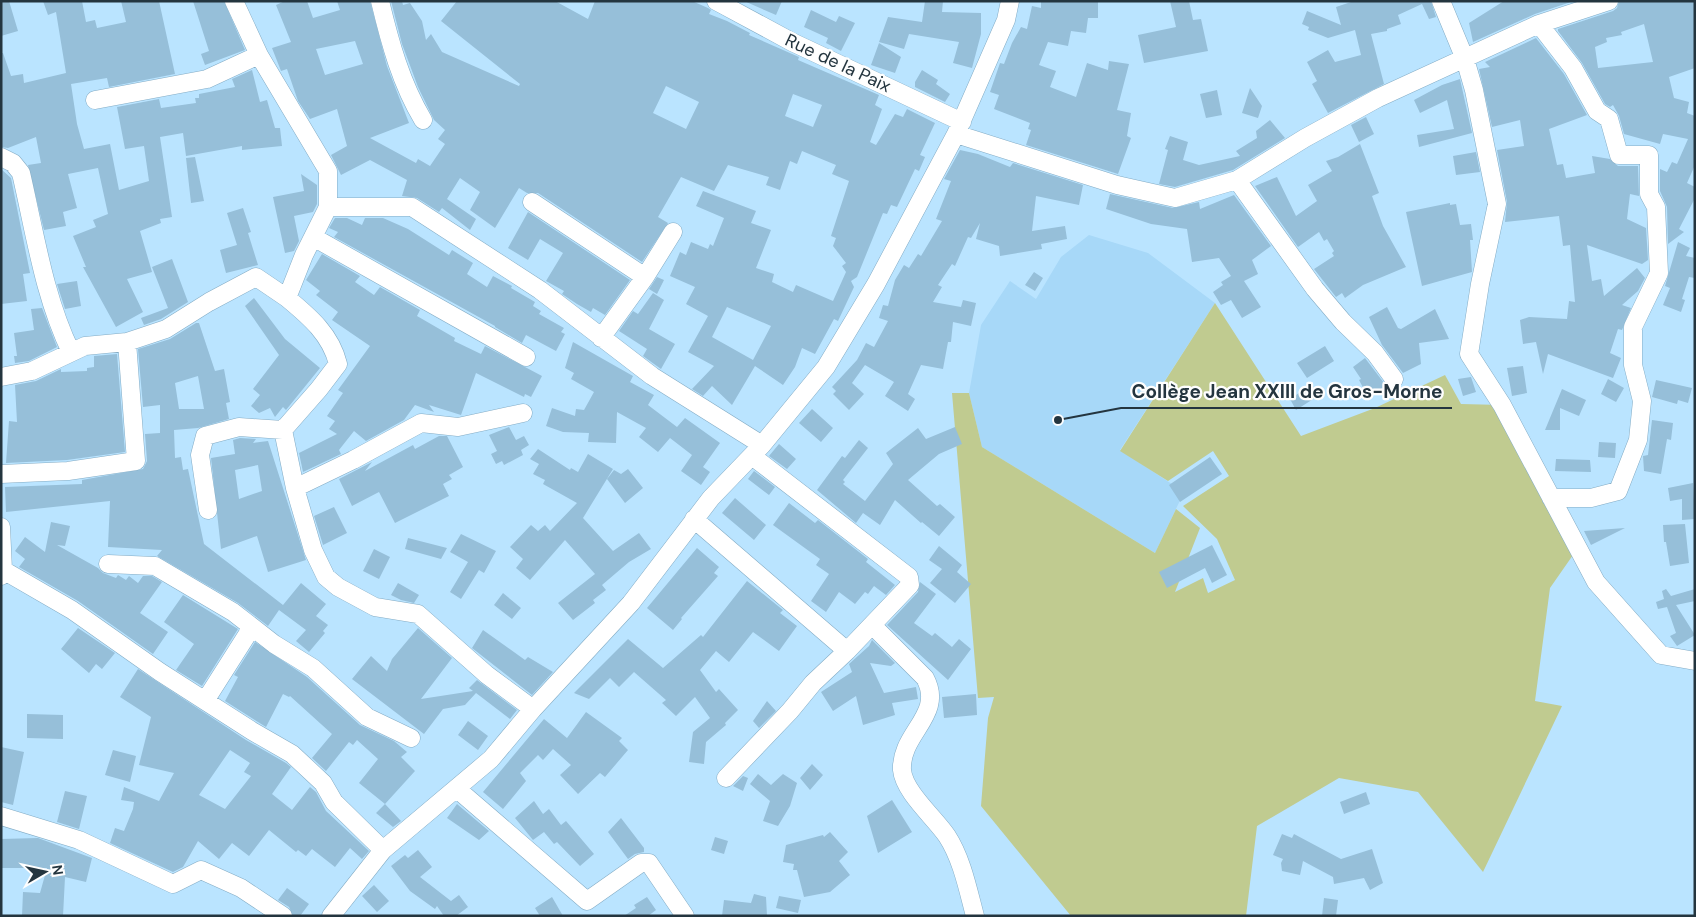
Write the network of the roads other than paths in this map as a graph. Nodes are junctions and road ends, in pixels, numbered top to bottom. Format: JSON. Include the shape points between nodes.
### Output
{"nodes":[{"id":1,"x":234,"y":1,"type":"edge"},
{"id":2,"x":380,"y":1,"type":"edge"},
{"id":3,"x":716,"y":1,"type":"edge"},
{"id":4,"x":1010,"y":1,"type":"edge"},
{"id":5,"x":1441,"y":1,"type":"edge"},
{"id":6,"x":1609,"y":1,"type":"edge"},
{"id":7,"x":1539,"y":24,"type":"junction"},
{"id":8,"x":259,"y":56,"type":"junction"},
{"id":9,"x":1465,"y":58,"type":"junction"},
{"id":10,"x":95,"y":100,"type":"dead end"},
{"id":11,"x":423,"y":120,"type":"dead end"},
{"id":12,"x":959,"y":128,"type":"junction"},
{"id":13,"x":1,"y":157,"type":"edge"},
{"id":14,"x":1237,"y":180,"type":"junction"},
{"id":15,"x":532,"y":202,"type":"dead end"},
{"id":16,"x":328,"y":208,"type":"junction"},
{"id":17,"x":673,"y":232,"type":"dead end"},
{"id":18,"x":313,"y":237,"type":"junction"},
{"id":19,"x":645,"y":277,"type":"junction"},
{"id":20,"x":287,"y":298,"type":"junction"},
{"id":21,"x":601,"y":338,"type":"junction"},
{"id":22,"x":127,"y":342,"type":"junction"},
{"id":23,"x":71,"y":352,"type":"junction"},
{"id":24,"x":526,"y":357,"type":"dead end"},
{"id":25,"x":1,"y":377,"type":"edge"},
{"id":26,"x":1394,"y":379,"type":"dead end"},
{"id":27,"x":523,"y":413,"type":"dead end"},
{"id":28,"x":283,"y":430,"type":"junction"},
{"id":29,"x":757,"y":450,"type":"junction"},
{"id":30,"x":1,"y":474,"type":"edge"},
{"id":31,"x":295,"y":488,"type":"junction"},
{"id":32,"x":1551,"y":498,"type":"junction"},
{"id":33,"x":208,"y":510,"type":"dead end"},
{"id":34,"x":694,"y":519,"type":"junction"},
{"id":35,"x":1,"y":527,"type":"edge"},
{"id":36,"x":108,"y":564,"type":"dead end"},
{"id":37,"x":2,"y":573,"type":"edge"},
{"id":38,"x":873,"y":626,"type":"junction"},
{"id":39,"x":252,"y":627,"type":"junction"},
{"id":40,"x":847,"y":651,"type":"junction"},
{"id":41,"x":1695,"y":661,"type":"edge"},
{"id":42,"x":205,"y":701,"type":"junction"},
{"id":43,"x":532,"y":708,"type":"junction"},
{"id":44,"x":411,"y":738,"type":"dead end"},
{"id":45,"x":726,"y":778,"type":"dead end"},
{"id":46,"x":457,"y":789,"type":"junction"},
{"id":47,"x":1,"y":816,"type":"edge"},
{"id":48,"x":383,"y":850,"type":"junction"},
{"id":49,"x":283,"y":916,"type":"edge"},
{"id":50,"x":331,"y":916,"type":"edge"},
{"id":51,"x":685,"y":916,"type":"edge"},
{"id":52,"x":975,"y":916,"type":"edge"}],
"edges":[{"from":1,"to":8,"type":"street"},
{"from":2,"to":11,"type":"street","via":[[404,85]]},
{"from":3,"to":12,"type":"street","name":"Rue de la Paix","via":[[792,42],[891,86]]},
{"from":4,"to":12,"type":"street","via":[[1006,20]]},
{"from":5,"to":9,"type":"street"},
{"from":6,"to":7,"type":"street","name":"Rue de la Paix"},
{"from":7,"to":9,"type":"street","name":"Rue de la Paix"},
{"from":7,"to":32,"type":"street","via":[[1573,68],[1597,111],[1609,119],[1619,155],[1649,155],[1649,194],[1656,207],[1659,273],[1633,327],[1633,365],[1642,401],[1638,440],[1618,491],[1591,498]]},
{"from":8,"to":10,"type":"street","via":[[207,79]]},
{"from":8,"to":16,"type":"street","via":[[328,171]]},
{"from":9,"to":14,"type":"street","name":"Rue de la Paix","via":[[1378,98]]},
{"from":9,"to":32,"type":"street","via":[[1497,204],[1469,354],[1502,405]]},
{"from":12,"to":14,"type":"street","name":"Rue de la Paix","via":[[1150,194],[1175,198]]},
{"from":12,"to":29,"type":"street","via":[[888,264],[844,339],[826,367]]},
{"from":13,"to":23,"type":"street","via":[[13,163],[21,173],[43,271],[60,330]]},
{"from":14,"to":26,"type":"street","via":[[1315,290],[1376,353]]},
{"from":15,"to":19,"type":"street"},
{"from":16,"to":18,"type":"street"},
{"from":16,"to":21,"type":"street","via":[[412,207],[540,290]]},
{"from":17,"to":19,"type":"street"},
{"from":18,"to":20,"type":"street"},
{"from":18,"to":24,"type":"street"},
{"from":19,"to":21,"type":"street"},
{"from":20,"to":22,"type":"street","via":[[256,277],[208,302],[166,330]]},
{"from":20,"to":28,"type":"street","via":[[315,323],[334,346],[338,364]]},
{"from":21,"to":29,"type":"street"},
{"from":22,"to":23,"type":"street","via":[[85,346]]},
{"from":22,"to":30,"type":"street","via":[[136,461],[59,472]]},
{"from":23,"to":25,"type":"street","via":[[32,371]]},
{"from":27,"to":31,"type":"street","via":[[458,427],[421,423]]},
{"from":28,"to":31,"type":"street"},
{"from":28,"to":33,"type":"street","via":[[239,427],[205,436],[200,455]]},
{"from":29,"to":34,"type":"street"},
{"from":29,"to":38,"type":"street","via":[[909,578],[910,585]]},
{"from":31,"to":43,"type":"street","via":[[313,550],[326,577],[375,607],[418,614],[487,675]]},
{"from":32,"to":41,"type":"street","via":[[1596,582],[1661,655]]},
{"from":34,"to":40,"type":"street"},
{"from":34,"to":43,"type":"street","via":[[631,603]]},
{"from":35,"to":37,"type":"street"},
{"from":36,"to":39,"type":"street","via":[[155,566],[233,612]]},
{"from":37,"to":42,"type":"street","via":[[72,610]]},
{"from":38,"to":40,"type":"street"},
{"from":38,"to":52,"type":"street","via":[[930,687],[932,700],[928,713],[913,734],[902,770],[907,786],[948,837]]},
{"from":39,"to":42,"type":"street"},
{"from":39,"to":44,"type":"street","via":[[313,668],[366,718]]},
{"from":40,"to":45,"type":"street","via":[[813,683]]},
{"from":42,"to":48,"type":"street","via":[[292,754],[323,783],[334,802]]},
{"from":43,"to":46,"type":"street","via":[[491,759]]},
{"from":46,"to":48,"type":"street"},
{"from":46,"to":51,"type":"street","via":[[587,901],[641,863],[649,863]]},
{"from":47,"to":49,"type":"street","via":[[79,840],[172,884],[201,870],[241,888]]},
{"from":48,"to":50,"type":"street"}]}
